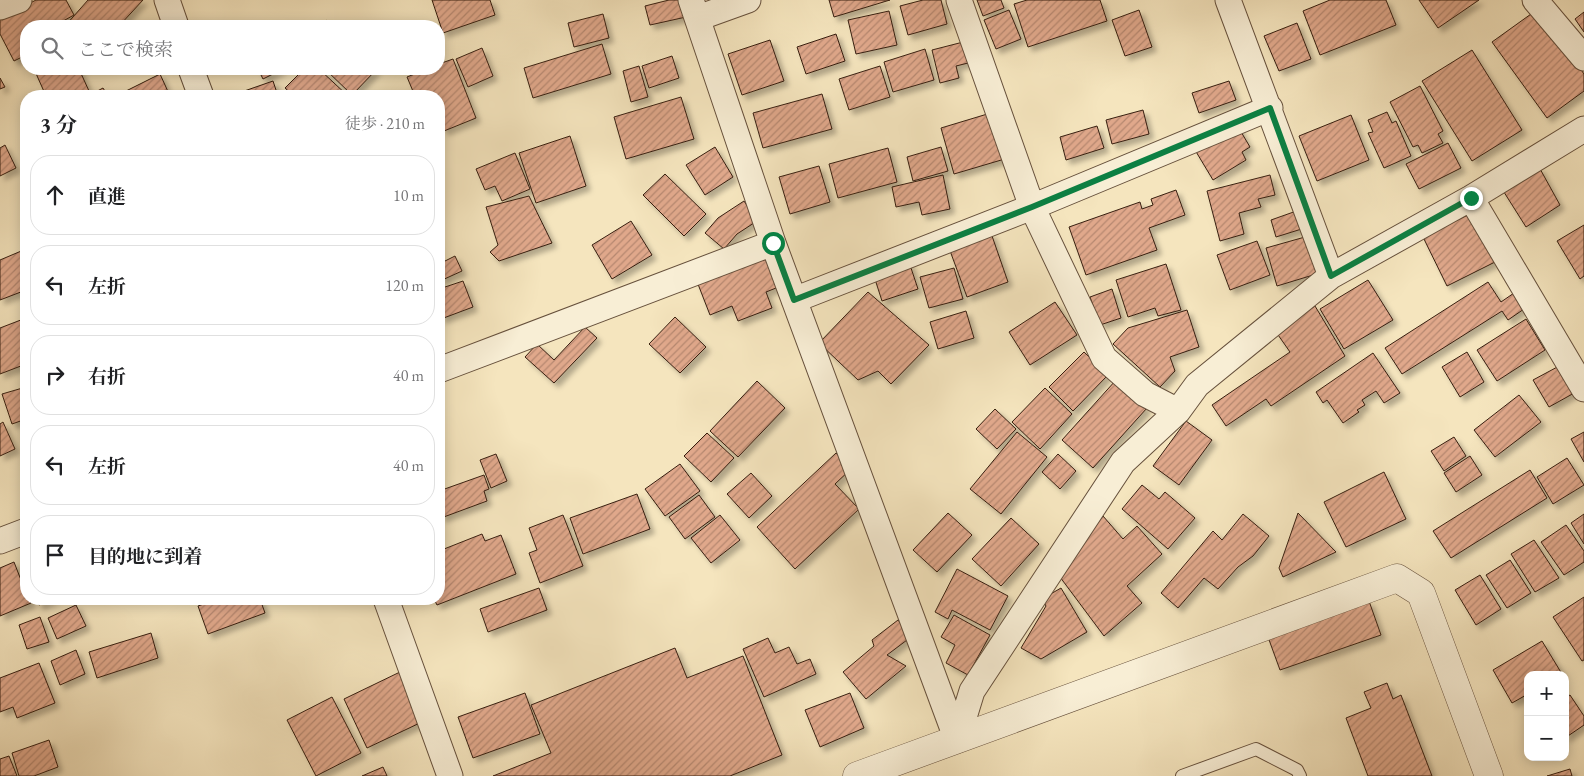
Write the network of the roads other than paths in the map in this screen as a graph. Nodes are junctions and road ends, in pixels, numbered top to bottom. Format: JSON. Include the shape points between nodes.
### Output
{"nodes":[{"id":1,"x":19,"y":0,"type":"edge"},
{"id":2,"x":167,"y":0,"type":"edge"},
{"id":3,"x":748,"y":0,"type":"edge"},
{"id":4,"x":959,"y":0,"type":"edge"},
{"id":5,"x":1228,"y":0,"type":"edge"},
{"id":6,"x":1535,"y":0,"type":"edge"},
{"id":7,"x":0,"y":7,"type":"edge"},
{"id":8,"x":694,"y":9,"type":"edge"},
{"id":9,"x":174,"y":20,"type":"edge"},
{"id":10,"x":1584,"y":58,"type":"edge"},
{"id":11,"x":193,"y":75,"type":"edge"},
{"id":12,"x":199,"y":90,"type":"edge"},
{"id":13,"x":1270,"y":108,"type":"junction"},
{"id":14,"x":1584,"y":129,"type":"edge"},
{"id":15,"x":1471,"y":198,"type":"junction"},
{"id":16,"x":1032,"y":207,"type":"junction"},
{"id":17,"x":773,"y":243,"type":"junction"},
{"id":18,"x":1331,"y":276,"type":"junction"},
{"id":19,"x":794,"y":300,"type":"junction"},
{"id":20,"x":445,"y":368,"type":"edge"},
{"id":21,"x":1584,"y":389,"type":"edge"},
{"id":22,"x":1178,"y":410,"type":"junction"},
{"id":23,"x":20,"y":533,"type":"edge"},
{"id":24,"x":0,"y":541,"type":"edge"},
{"id":25,"x":388,"y":605,"type":"edge"},
{"id":26,"x":957,"y":740,"type":"junction"},
{"id":27,"x":450,"y":776,"type":"edge"},
{"id":28,"x":857,"y":776,"type":"edge"},
{"id":29,"x":1182,"y":776,"type":"edge"},
{"id":30,"x":1300,"y":776,"type":"edge"},
{"id":31,"x":1490,"y":776,"type":"edge"}],
"edges":[{"from":1,"to":7,"type":"street"},
{"from":2,"to":9,"type":"street"},
{"from":3,"to":8,"type":"street"},
{"from":4,"to":16,"type":"street"},
{"from":5,"to":13,"type":"street"},
{"from":6,"to":10,"type":"street"},
{"from":8,"to":17,"type":"street"},
{"from":11,"to":12,"type":"street"},
{"from":13,"to":16,"type":"street"},
{"from":13,"to":18,"type":"street"},
{"from":14,"to":15,"type":"street"},
{"from":15,"to":18,"type":"street"},
{"from":15,"to":21,"type":"street"},
{"from":16,"to":19,"type":"street"},
{"from":16,"to":22,"type":"street","via":[[1104,358],[1145,394]]},
{"from":17,"to":19,"type":"street"},
{"from":17,"to":20,"type":"street"},
{"from":18,"to":22,"type":"street","via":[[1198,385]]},
{"from":19,"to":26,"type":"street"},
{"from":22,"to":26,"type":"street","via":[[1123,462],[972,691]]},
{"from":23,"to":24,"type":"street"},
{"from":25,"to":27,"type":"street"},
{"from":26,"to":28,"type":"street"},
{"from":26,"to":31,"type":"street","via":[[1397,578],[1421,593]]},
{"from":29,"to":30,"type":"lane","via":[[1256,749],[1297,770]]}]}
